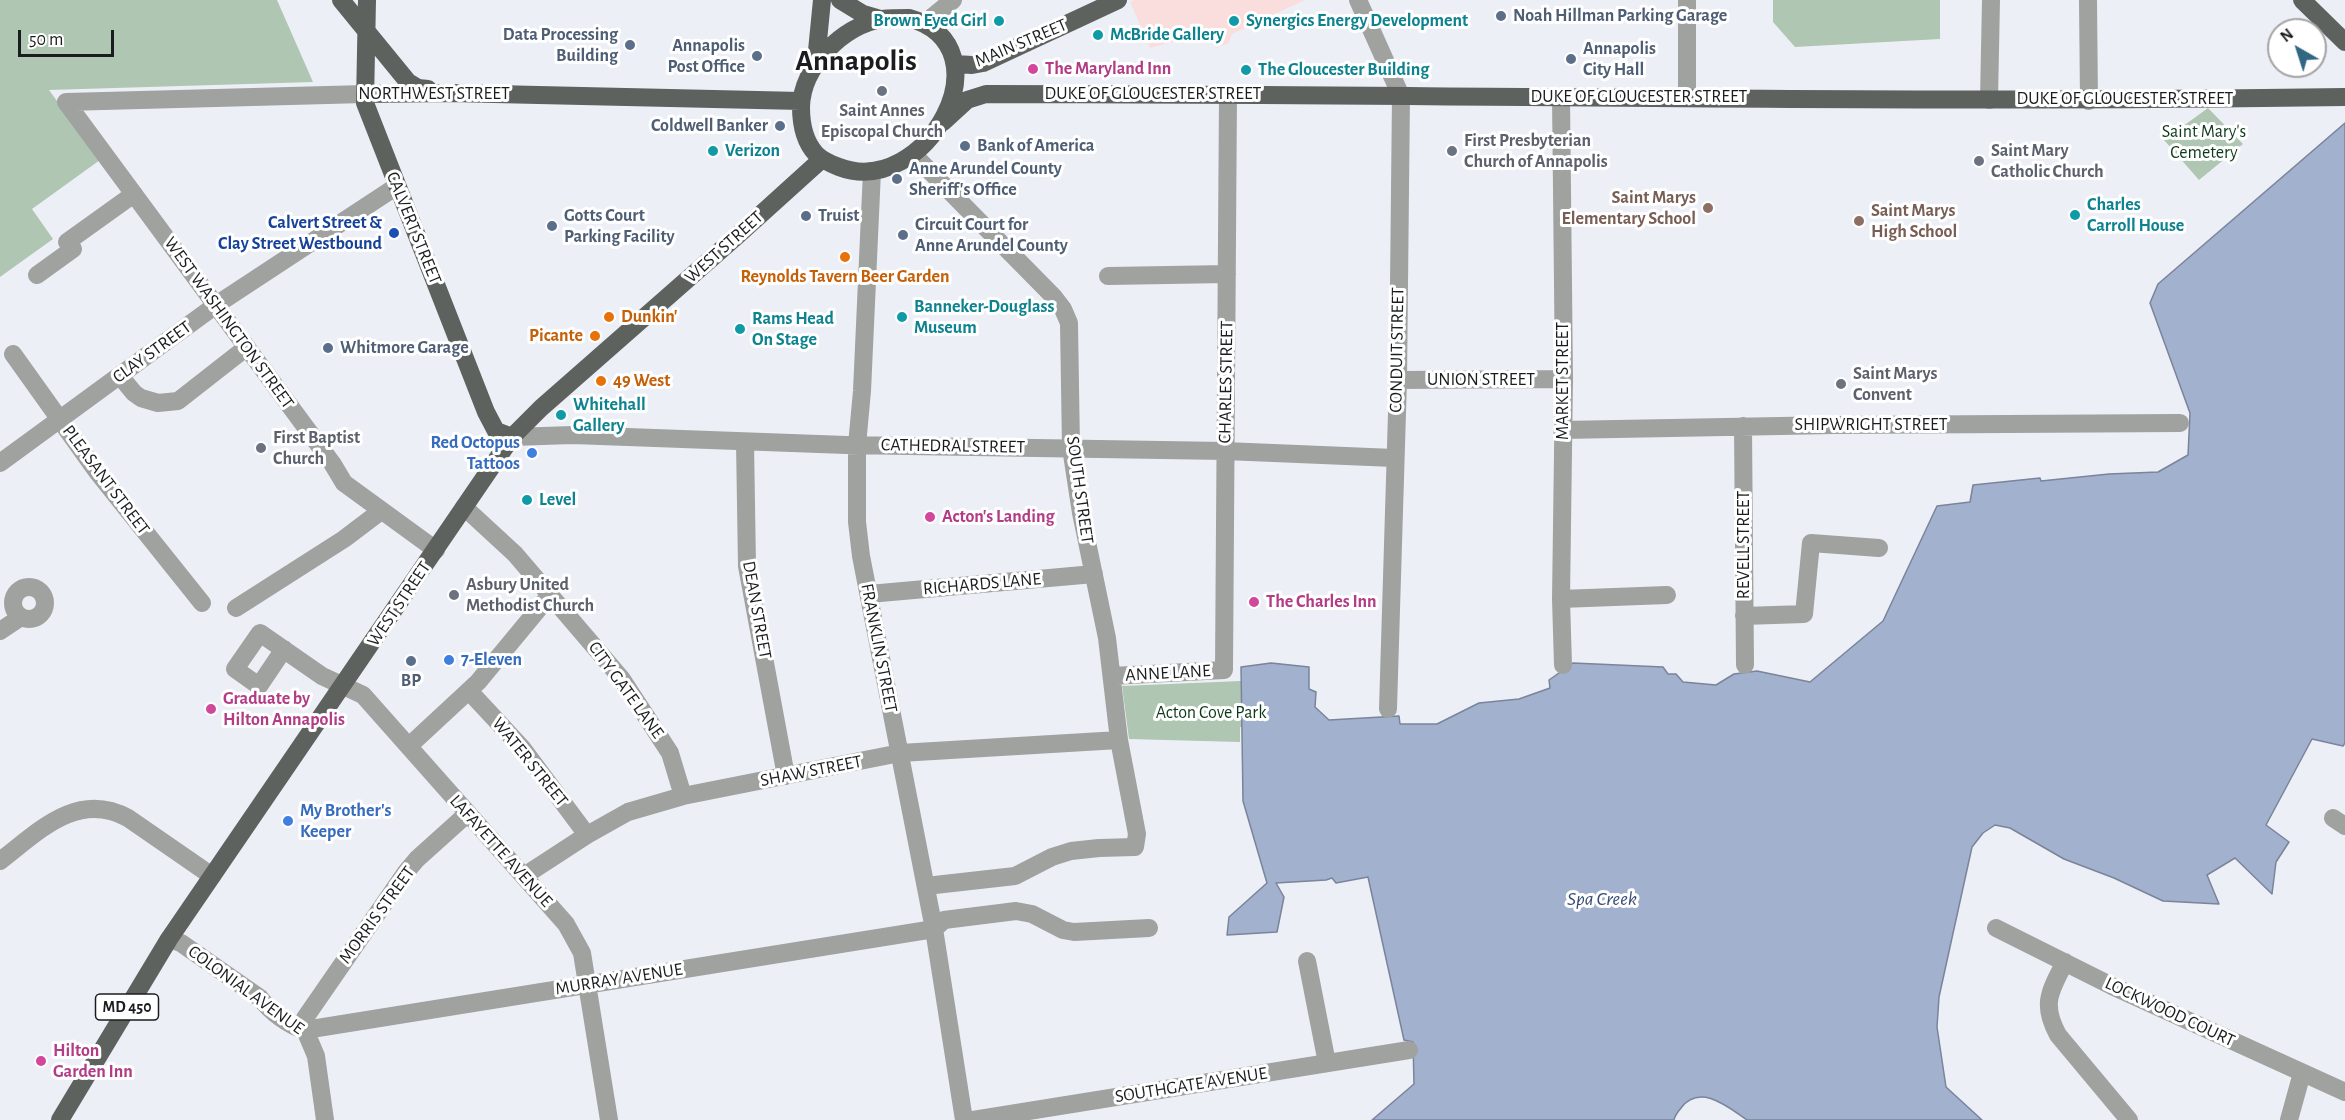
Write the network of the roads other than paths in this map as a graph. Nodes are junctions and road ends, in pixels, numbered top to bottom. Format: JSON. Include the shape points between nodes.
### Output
{"nodes":[{"id":1,"x":341,"y":0,"type":"edge"},
{"id":2,"x":366,"y":0,"type":"edge"},
{"id":3,"x":822,"y":0,"type":"edge"},
{"id":4,"x":840,"y":0,"type":"edge"},
{"id":5,"x":953,"y":0,"type":"edge"},
{"id":6,"x":1118,"y":0,"type":"edge"},
{"id":7,"x":1358,"y":0,"type":"edge"},
{"id":8,"x":1687,"y":0,"type":"edge"},
{"id":9,"x":1991,"y":0,"type":"edge"},
{"id":10,"x":2088,"y":0,"type":"edge"},
{"id":11,"x":2302,"y":0,"type":"edge"},
{"id":12,"x":880,"y":19,"type":"junction"},
{"id":13,"x":925,"y":23,"type":"junction"},
{"id":14,"x":365,"y":29,"type":"junction"},
{"id":15,"x":2345,"y":42,"type":"edge"},
{"id":16,"x":816,"y":61,"type":"junction"},
{"id":17,"x":955,"y":64,"type":"junction"},
{"id":18,"x":451,"y":93,"type":"junction"},
{"id":19,"x":365,"y":94,"type":"junction"},
{"id":20,"x":1228,"y":94,"type":"junction"},
{"id":21,"x":1401,"y":96,"type":"junction"},
{"id":22,"x":1561,"y":97,"type":"junction"},
{"id":23,"x":1687,"y":97,"type":"junction"},
{"id":24,"x":2345,"y":97,"type":"edge"},
{"id":25,"x":1989,"y":100,"type":"junction"},
{"id":26,"x":801,"y":101,"type":"junction"},
{"id":27,"x":2089,"y":101,"type":"junction"},
{"id":28,"x":66,"y":102,"type":"joint"},
{"id":29,"x":943,"y":122,"type":"junction"},
{"id":30,"x":913,"y":154,"type":"junction"},
{"id":31,"x":822,"y":159,"type":"junction"},
{"id":32,"x":872,"y":171,"type":"junction"},
{"id":33,"x":397,"y":186,"type":"junction"},
{"id":34,"x":135,"y":194,"type":"junction"},
{"id":35,"x":1227,"y":274,"type":"junction"},
{"id":36,"x":37,"y":275,"type":"dead end"},
{"id":37,"x":1108,"y":276,"type":"dead end"},
{"id":38,"x":216,"y":305,"type":"junction"},
{"id":39,"x":248,"y":347,"type":"junction"},
{"id":40,"x":13,"y":354,"type":"dead end"},
{"id":41,"x":120,"y":376,"type":"junction"},
{"id":42,"x":1398,"y":380,"type":"junction"},
{"id":43,"x":1563,"y":380,"type":"junction"},
{"id":44,"x":61,"y":419,"type":"junction"},
{"id":45,"x":2180,"y":423,"type":"dead end"},
{"id":46,"x":1743,"y":426,"type":"junction"},
{"id":47,"x":1562,"y":430,"type":"junction"},
{"id":48,"x":512,"y":437,"type":"junction"},
{"id":49,"x":745,"y":442,"type":"junction"},
{"id":50,"x":857,"y":444,"type":"junction"},
{"id":51,"x":1071,"y":448,"type":"junction"},
{"id":52,"x":1226,"y":451,"type":"junction"},
{"id":53,"x":1394,"y":458,"type":"junction"},
{"id":54,"x":0,"y":463,"type":"edge"},
{"id":55,"x":464,"y":507,"type":"junction"},
{"id":56,"x":381,"y":511,"type":"junction"},
{"id":57,"x":1879,"y":548,"type":"dead end"},
{"id":58,"x":436,"y":550,"type":"junction"},
{"id":59,"x":1094,"y":574,"type":"junction"},
{"id":60,"x":869,"y":594,"type":"junction"},
{"id":61,"x":550,"y":595,"type":"junction"},
{"id":62,"x":1667,"y":595,"type":"dead end"},
{"id":63,"x":1561,"y":599,"type":"junction"},
{"id":64,"x":202,"y":603,"type":"dead end"},
{"id":65,"x":236,"y":608,"type":"dead end"},
{"id":66,"x":12,"y":611,"type":"edge"},
{"id":67,"x":1744,"y":616,"type":"junction"},
{"id":68,"x":0,"y":631,"type":"edge"},
{"id":69,"x":284,"y":649,"type":"dead end"},
{"id":70,"x":1563,"y":665,"type":"dead end"},
{"id":71,"x":1745,"y":665,"type":"dead end"},
{"id":72,"x":1224,"y":670,"type":"joint"},
{"id":73,"x":1112,"y":676,"type":"junction"},
{"id":74,"x":343,"y":686,"type":"junction"},
{"id":75,"x":469,"y":691,"type":"junction"},
{"id":76,"x":1388,"y":709,"type":"dead end"},
{"id":77,"x":1119,"y":740,"type":"junction"},
{"id":78,"x":409,"y":746,"type":"junction"},
{"id":79,"x":900,"y":753,"type":"junction"},
{"id":80,"x":786,"y":776,"type":"junction"},
{"id":81,"x":683,"y":796,"type":"junction"},
{"id":82,"x":467,"y":814,"type":"junction"},
{"id":83,"x":587,"y":835,"type":"junction"},
{"id":84,"x":0,"y":861,"type":"edge"},
{"id":85,"x":212,"y":876,"type":"junction"},
{"id":86,"x":524,"y":876,"type":"junction"},
{"id":87,"x":926,"y":886,"type":"junction"},
{"id":88,"x":1149,"y":928,"type":"dead end"},
{"id":89,"x":1996,"y":928,"type":"dead end"},
{"id":90,"x":934,"y":929,"type":"junction"},
{"id":91,"x":169,"y":939,"type":"junction"},
{"id":92,"x":1307,"y":961,"type":"dead end"},
{"id":93,"x":2065,"y":962,"type":"junction"},
{"id":94,"x":588,"y":984,"type":"junction"},
{"id":95,"x":305,"y":1030,"type":"junction"},
{"id":96,"x":1409,"y":1050,"type":"dead end"},
{"id":97,"x":1327,"y":1063,"type":"junction"},
{"id":98,"x":2302,"y":1073,"type":"junction"},
{"id":99,"x":2345,"y":1092,"type":"edge"},
{"id":100,"x":60,"y":1120,"type":"edge"},
{"id":101,"x":325,"y":1120,"type":"edge"},
{"id":102,"x":609,"y":1120,"type":"edge"},
{"id":103,"x":964,"y":1120,"type":"edge"},
{"id":104,"x":973,"y":1120,"type":"edge"},
{"id":105,"x":2129,"y":1120,"type":"edge"},
{"id":106,"x":2289,"y":1120,"type":"edge"}],
"edges":[{"from":1,"to":14,"type":"main road"},
{"from":2,"to":14,"type":"main road","name":"CALVERT STREET"},
{"from":3,"to":16,"type":"main road"},
{"from":4,"to":12,"type":"main road"},
{"from":5,"to":13,"type":"street"},
{"from":6,"to":17,"type":"main road","name":"MAIN STREET","via":[[983,63]]},
{"from":7,"to":21,"type":"street","name":"CONDUIT STREET"},
{"from":8,"to":23,"type":"street"},
{"from":9,"to":25,"type":"street"},
{"from":10,"to":27,"type":"street"},
{"from":11,"to":15,"type":"main road"},
{"from":12,"to":13,"type":"main road","via":[[909,18]]},
{"from":12,"to":16,"type":"main road","via":[[846,35]]},
{"from":13,"to":17,"type":"main road","via":[[946,43]]},
{"from":14,"to":18,"type":"main road","via":[[408,82],[418,88]]},
{"from":14,"to":19,"type":"main road","name":"CALVERT STREET"},
{"from":16,"to":26,"type":"main road"},
{"from":17,"to":29,"type":"main road","via":[[952,99]]},
{"from":18,"to":19,"type":"main road","name":"NORTHWEST STREET"},
{"from":18,"to":26,"type":"main road","name":"NORTHWEST STREET"},
{"from":19,"to":28,"type":"street","name":"NORTHWEST STREET"},
{"from":19,"to":33,"type":"main road","name":"CALVERT STREET"},
{"from":20,"to":21,"type":"main road","name":"DUKE OF GLOUCESTER STREET"},
{"from":20,"to":29,"type":"main road","name":"DUKE OF GLOUCESTER STREET","via":[[986,94],[967,100]]},
{"from":20,"to":35,"type":"street","name":"CHARLES STREET"},
{"from":21,"to":22,"type":"main road","name":"DUKE OF GLOUCESTER STREET"},
{"from":21,"to":42,"type":"street","name":"CONDUIT STREET"},
{"from":22,"to":23,"type":"main road","name":"DUKE OF GLOUCESTER STREET"},
{"from":22,"to":43,"type":"street","name":"MARKET STREET"},
{"from":23,"to":25,"type":"main road","name":"DUKE OF GLOUCESTER STREET"},
{"from":24,"to":27,"type":"main road","name":"DUKE OF GLOUCESTER STREET"},
{"from":25,"to":27,"type":"main road","name":"DUKE OF GLOUCESTER STREET"},
{"from":26,"to":31,"type":"main road","via":[[805,136]]},
{"from":28,"to":34,"type":"street","name":"WEST WASHINGTON STREET"},
{"from":29,"to":30,"type":"main road"},
{"from":30,"to":32,"type":"main road"},
{"from":30,"to":51,"type":"street","name":"SOUTH STREET","via":[[1064,309],[1070,338]]},
{"from":31,"to":32,"type":"main road","via":[[846,170]]},
{"from":31,"to":48,"type":"main road","name":"WEST STREET","number":"MD 450"},
{"from":32,"to":50,"type":"street","name":"FRANKLIN STREET"},
{"from":33,"to":38,"type":"street","name":"CLAY STREET"},
{"from":33,"to":48,"type":"main road","name":"CALVERT STREET","via":[[489,419],[496,431]]},
{"from":34,"to":36,"type":"street","via":[[67,242],[73,249]]},
{"from":34,"to":38,"type":"street","name":"WEST WASHINGTON STREET"},
{"from":35,"to":37,"type":"street"},
{"from":35,"to":52,"type":"street","name":"CHARLES STREET"},
{"from":38,"to":39,"type":"street","name":"WEST WASHINGTON STREET"},
{"from":38,"to":41,"type":"street","name":"CLAY STREET"},
{"from":39,"to":41,"type":"street","via":[[178,401],[158,403],[141,398]]},
{"from":39,"to":56,"type":"street","name":"WEST WASHINGTON STREET","via":[[344,483]]},
{"from":40,"to":44,"type":"street","name":"PLEASANT STREET"},
{"from":41,"to":44,"type":"street","name":"CLAY STREET"},
{"from":42,"to":43,"type":"street","name":"UNION STREET"},
{"from":42,"to":53,"type":"street","name":"CONDUIT STREET"},
{"from":43,"to":47,"type":"street","name":"MARKET STREET"},
{"from":44,"to":54,"type":"street","name":"CLAY STREET"},
{"from":44,"to":64,"type":"street","name":"PLEASANT STREET","via":[[98,474]]},
{"from":45,"to":46,"type":"street","name":"SHIPWRIGHT STREET"},
{"from":46,"to":47,"type":"street","name":"SHIPWRIGHT STREET"},
{"from":46,"to":67,"type":"street","name":"REVELL STREET"},
{"from":47,"to":63,"type":"street","name":"MARKET STREET"},
{"from":48,"to":49,"type":"street","name":"CATHEDRAL STREET","via":[[573,435]]},
{"from":48,"to":55,"type":"main road","name":"WEST STREET","number":"MD 450"},
{"from":49,"to":50,"type":"street","name":"CATHEDRAL STREET"},
{"from":49,"to":80,"type":"street","name":"DEAN STREET","via":[[747,566]]},
{"from":50,"to":51,"type":"street","name":"CATHEDRAL STREET"},
{"from":50,"to":60,"type":"street","name":"FRANKLIN STREET","via":[[857,522]]},
{"from":51,"to":52,"type":"street","name":"CATHEDRAL STREET"},
{"from":51,"to":59,"type":"street","name":"SOUTH STREET"},
{"from":52,"to":53,"type":"street","name":"CATHEDRAL STREET"},
{"from":52,"to":72,"type":"street","name":"CHARLES STREET"},
{"from":53,"to":76,"type":"street","name":"CONDUIT STREET"},
{"from":55,"to":58,"type":"main road","name":"WEST STREET","number":"MD 450"},
{"from":55,"to":61,"type":"street","name":"CITY GATE LANE","via":[[515,554]]},
{"from":56,"to":58,"type":"street","name":"WEST WASHINGTON STREET"},
{"from":56,"to":65,"type":"street"},
{"from":57,"to":67,"type":"street","via":[[1811,543],[1804,614]]},
{"from":58,"to":74,"type":"main road","name":"WEST STREET","number":"MD 450"},
{"from":59,"to":60,"type":"street","name":"RICHARDS LANE"},
{"from":59,"to":73,"type":"street","name":"SOUTH STREET"},
{"from":60,"to":79,"type":"street","name":"FRANKLIN STREET"},
{"from":61,"to":75,"type":"street"},
{"from":61,"to":81,"type":"street","name":"CITY GATE LANE","via":[[628,687],[670,753]]},
{"from":62,"to":63,"type":"street"},
{"from":63,"to":70,"type":"street","name":"MARKET STREET"},
{"from":66,"to":68,"type":"street"},
{"from":67,"to":71,"type":"street","name":"REVELL STREET"},
{"from":69,"to":74,"type":"street","name":"LAFAYETTE AVENUE"},
{"from":72,"to":73,"type":"street","name":"ANNE LANE"},
{"from":73,"to":77,"type":"street","name":"SOUTH STREET"},
{"from":74,"to":78,"type":"street","name":"LAFAYETTE AVENUE","via":[[363,695]]},
{"from":74,"to":85,"type":"main road","name":"WEST STREET","number":"MD 450"},
{"from":75,"to":78,"type":"street"},
{"from":75,"to":83,"type":"street","name":"WATER STREET","via":[[523,749]]},
{"from":77,"to":79,"type":"street","name":"SHAW STREET"},
{"from":77,"to":87,"type":"street","name":"SOUTH STREET","via":[[1137,834],[1135,847],[1071,851],[1015,876]]},
{"from":78,"to":82,"type":"street","name":"LAFAYETTE AVENUE"},
{"from":79,"to":80,"type":"street","name":"SHAW STREET"},
{"from":79,"to":87,"type":"street","name":"FRANKLIN STREET"},
{"from":80,"to":81,"type":"street","name":"SHAW STREET"},
{"from":81,"to":83,"type":"street","name":"SHAW STREET","via":[[628,812]]},
{"from":82,"to":86,"type":"street","name":"LAFAYETTE AVENUE"},
{"from":82,"to":95,"type":"street","name":"MORRIS STREET","via":[[406,872],[306,1015]]},
{"from":83,"to":86,"type":"street","name":"SHAW STREET"},
{"from":84,"to":85,"type":"street","via":[[63,816],[98,809],[128,818]]},
{"from":85,"to":91,"type":"main road","name":"WEST STREET","number":"MD 450"},
{"from":86,"to":94,"type":"street","name":"LAFAYETTE AVENUE","via":[[574,937],[582,953]]},
{"from":87,"to":90,"type":"street","name":"FRANKLIN STREET"},
{"from":88,"to":90,"type":"street","name":"MURRAY AVENUE","via":[[1074,932],[1016,911],[944,920]]},
{"from":89,"to":93,"type":"street","name":"LOCKWOOD COURT"},
{"from":90,"to":94,"type":"street","name":"MURRAY AVENUE"},
{"from":90,"to":103,"type":"street","name":"FRANKLIN STREET"},
{"from":91,"to":95,"type":"street","name":"COLONIAL AVENUE","via":[[181,943],[260,998],[291,1025]]},
{"from":91,"to":100,"type":"main road","name":"WEST STREET","number":"MD 450"},
{"from":92,"to":97,"type":"street"},
{"from":93,"to":98,"type":"street","name":"LOCKWOOD COURT"},
{"from":93,"to":105,"type":"street","via":[[2048,997],[2051,1022]]},
{"from":94,"to":95,"type":"street","name":"MURRAY AVENUE"},
{"from":94,"to":102,"type":"street","name":"LAFAYETTE AVENUE"},
{"from":95,"to":101,"type":"street","name":"COLONIAL AVENUE","via":[[316,1056]]},
{"from":96,"to":97,"type":"street","name":"SOUTHGATE AVENUE"},
{"from":97,"to":104,"type":"street","name":"SOUTHGATE AVENUE"},
{"from":98,"to":99,"type":"street","name":"LOCKWOOD COURT"},
{"from":98,"to":106,"type":"street"}]}
